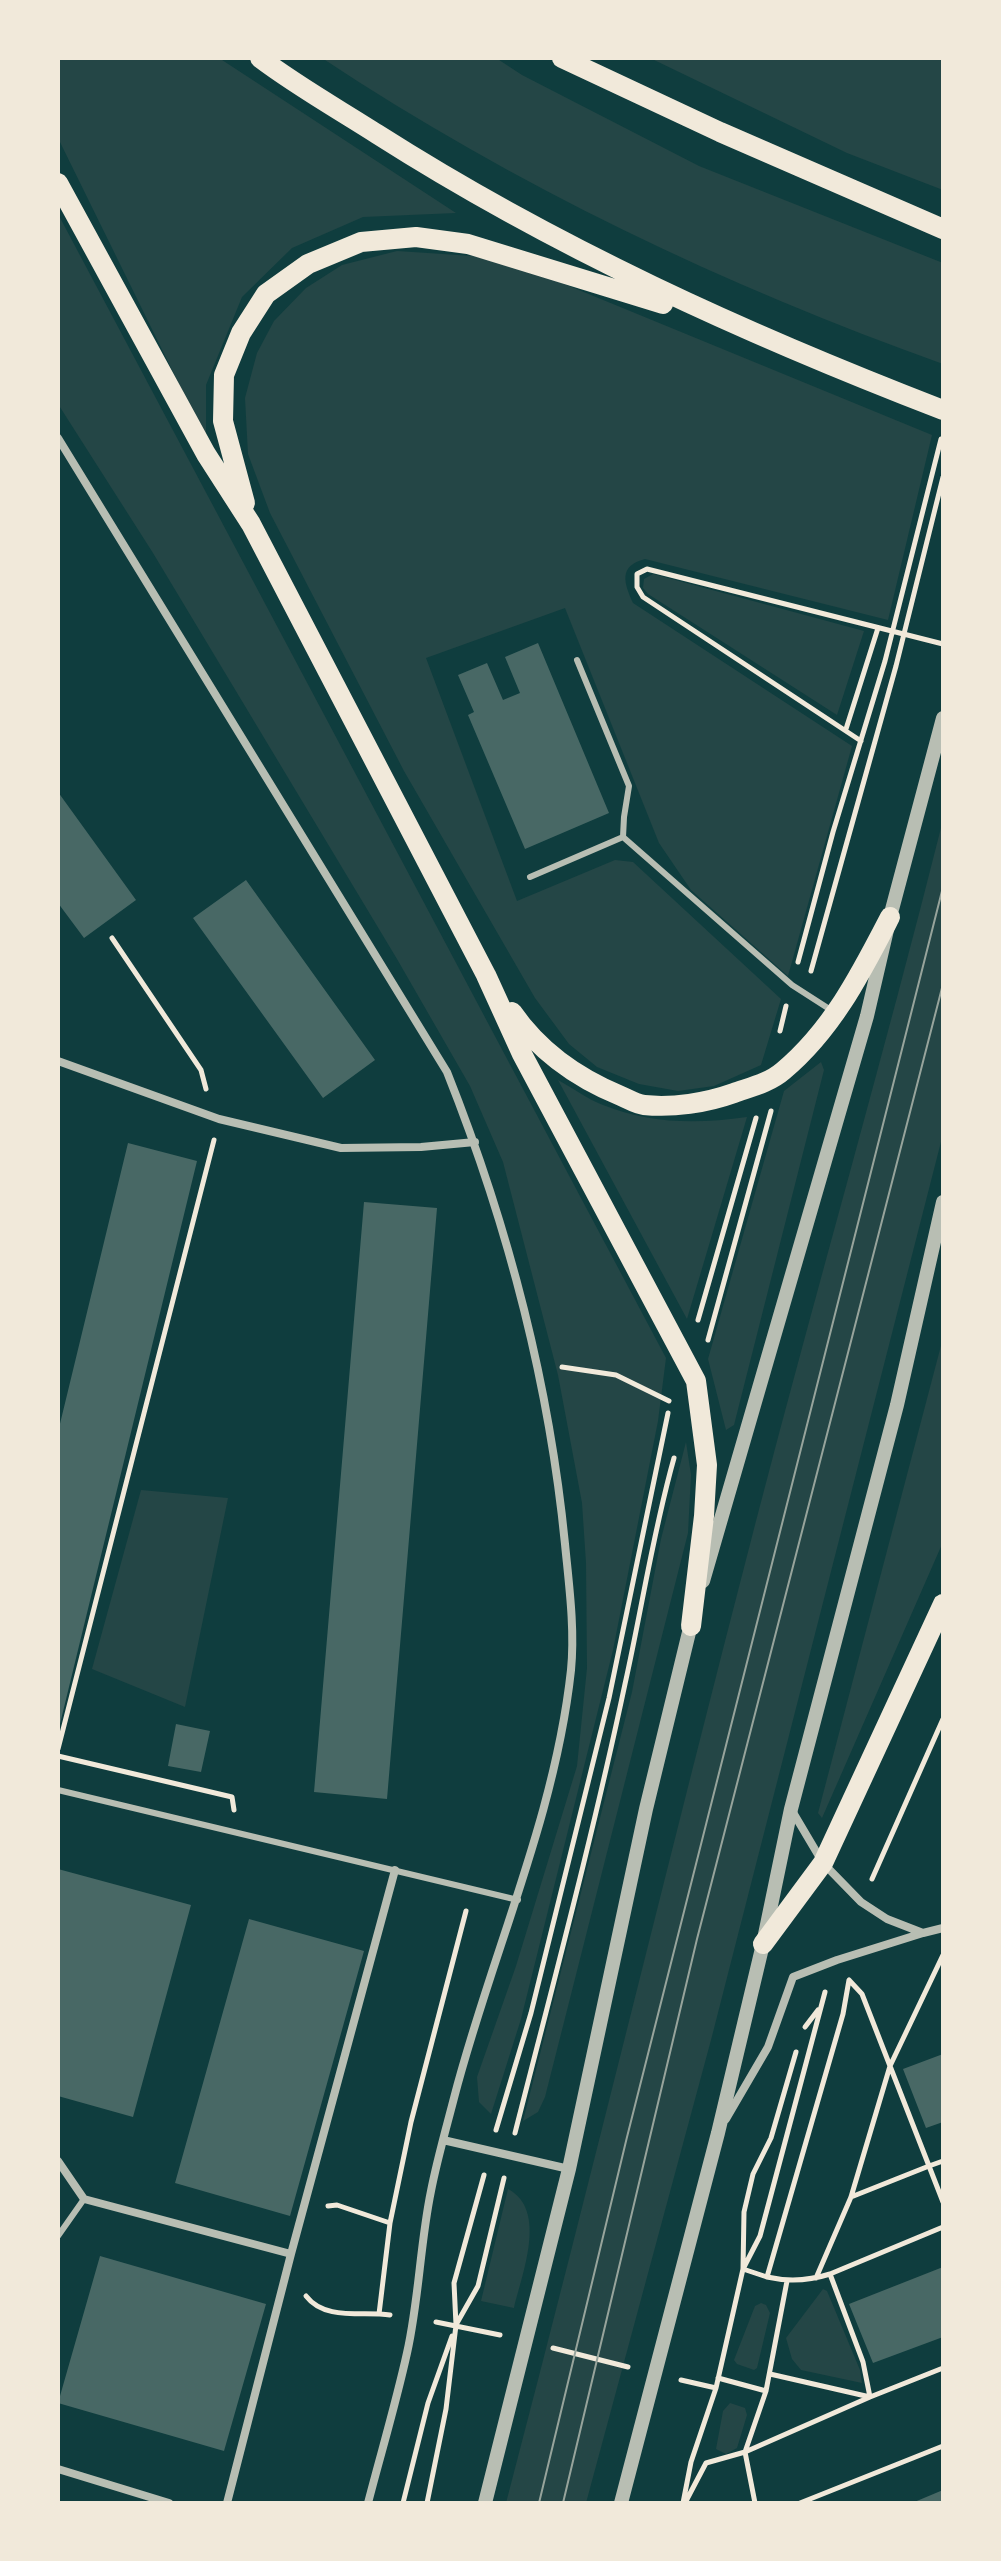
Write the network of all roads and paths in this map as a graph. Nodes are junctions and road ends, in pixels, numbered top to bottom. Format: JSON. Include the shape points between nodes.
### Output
{"nodes":[{"id":1,"x":260,"y":58,"type":"edge"},
{"id":2,"x":562,"y":58,"type":"edge"},
{"id":3,"x":58,"y":183,"type":"edge"},
{"id":4,"x":943,"y":229,"type":"edge"},
{"id":5,"x":728,"y":323,"type":"junction"},
{"id":6,"x":943,"y":410,"type":"edge"},
{"id":7,"x":943,"y":431,"type":"edge"},
{"id":8,"x":58,"y":438,"type":"edge"},
{"id":9,"x":943,"y":477,"type":"edge"},
{"id":10,"x":251,"y":524,"type":"junction"},
{"id":11,"x":878,"y":628,"type":"junction"},
{"id":12,"x":943,"y":644,"type":"edge"},
{"id":13,"x":577,"y":660,"type":"dead end"},
{"id":14,"x":943,"y":718,"type":"edge"},
{"id":15,"x":846,"y":729,"type":"junction"},
{"id":16,"x":861,"y":741,"type":"junction"},
{"id":17,"x":623,"y":837,"type":"junction"},
{"id":18,"x":530,"y":877,"type":"dead end"},
{"id":19,"x":890,"y":917,"type":"junction"},
{"id":20,"x":112,"y":938,"type":"dead end"},
{"id":21,"x":486,"y":975,"type":"junction"},
{"id":22,"x":792,"y":985,"type":"junction"},
{"id":23,"x":805,"y":993,"type":"junction"},
{"id":24,"x":837,"y":1014,"type":"junction"},
{"id":25,"x":58,"y":1061,"type":"edge"},
{"id":26,"x":774,"y":1077,"type":"junction"},
{"id":27,"x":206,"y":1090,"type":"dead end"},
{"id":28,"x":219,"y":1119,"type":"junction"},
{"id":29,"x":475,"y":1142,"type":"junction"},
{"id":30,"x":943,"y":1202,"type":"edge"},
{"id":31,"x":687,"y":1360,"type":"junction"},
{"id":32,"x":536,"y":1363,"type":"junction"},
{"id":33,"x":696,"y":1381,"type":"junction"},
{"id":34,"x":670,"y":1402,"type":"junction"},
{"id":35,"x":676,"y":1452,"type":"dead end"},
{"id":36,"x":943,"y":1604,"type":"edge"},
{"id":37,"x":691,"y":1626,"type":"junction"},
{"id":38,"x":943,"y":1719,"type":"edge"},
{"id":39,"x":58,"y":1749,"type":"edge"},
{"id":40,"x":58,"y":1756,"type":"edge"},
{"id":41,"x":58,"y":1790,"type":"edge"},
{"id":42,"x":791,"y":1809,"type":"junction"},
{"id":43,"x":237,"y":1832,"type":"junction"},
{"id":44,"x":823,"y":1863,"type":"junction"},
{"id":45,"x":395,"y":1870,"type":"junction"},
{"id":46,"x":472,"y":1888,"type":"junction"},
{"id":47,"x":518,"y":1900,"type":"junction"},
{"id":48,"x":861,"y":1902,"type":"junction"},
{"id":49,"x":943,"y":1928,"type":"edge"},
{"id":50,"x":923,"y":1933,"type":"junction"},
{"id":51,"x":763,"y":1944,"type":"junction"},
{"id":52,"x":943,"y":1955,"type":"edge"},
{"id":53,"x":837,"y":1960,"type":"junction"},
{"id":54,"x":819,"y":2009,"type":"junction"},
{"id":55,"x":802,"y":2034,"type":"dead end"},
{"id":56,"x":798,"y":2045,"type":"dead end"},
{"id":57,"x":890,"y":2066,"type":"junction"},
{"id":58,"x":718,"y":2133,"type":"junction"},
{"id":59,"x":443,"y":2140,"type":"junction"},
{"id":60,"x":490,"y":2151,"type":"junction"},
{"id":61,"x":509,"y":2155,"type":"junction"},
{"id":62,"x":58,"y":2161,"type":"edge"},
{"id":63,"x":943,"y":2161,"type":"edge"},
{"id":64,"x":929,"y":2166,"type":"junction"},
{"id":65,"x":569,"y":2169,"type":"junction"},
{"id":66,"x":851,"y":2197,"type":"junction"},
{"id":67,"x":84,"y":2199,"type":"junction"},
{"id":68,"x":943,"y":2202,"type":"edge"},
{"id":69,"x":328,"y":2206,"type":"dead end"},
{"id":70,"x":390,"y":2223,"type":"junction"},
{"id":71,"x":943,"y":2227,"type":"edge"},
{"id":72,"x":58,"y":2236,"type":"edge"},
{"id":73,"x":291,"y":2254,"type":"junction"},
{"id":74,"x":743,"y":2269,"type":"junction"},
{"id":75,"x":830,"y":2274,"type":"junction"},
{"id":76,"x":767,"y":2277,"type":"junction"},
{"id":77,"x":816,"y":2278,"type":"junction"},
{"id":78,"x":787,"y":2281,"type":"junction"},
{"id":79,"x":379,"y":2314,"type":"junction"},
{"id":80,"x":413,"y":2319,"type":"junction"},
{"id":81,"x":456,"y":2325,"type":"junction"},
{"id":82,"x":506,"y":2337,"type":"dead end"},
{"id":83,"x":546,"y":2346,"type":"dead end"},
{"id":84,"x":632,"y":2368,"type":"dead end"},
{"id":85,"x":943,"y":2368,"type":"edge"},
{"id":86,"x":770,"y":2374,"type":"junction"},
{"id":87,"x":718,"y":2378,"type":"junction"},
{"id":88,"x":691,"y":2382,"type":"dead end"},
{"id":89,"x":716,"y":2388,"type":"junction"},
{"id":90,"x":766,"y":2391,"type":"junction"},
{"id":91,"x":870,"y":2397,"type":"junction"},
{"id":92,"x":943,"y":2446,"type":"edge"},
{"id":93,"x":745,"y":2452,"type":"junction"},
{"id":94,"x":58,"y":2469,"type":"edge"},
{"id":95,"x":169,"y":2503,"type":"edge"},
{"id":96,"x":227,"y":2503,"type":"edge"},
{"id":97,"x":368,"y":2503,"type":"edge"},
{"id":98,"x":403,"y":2503,"type":"edge"},
{"id":99,"x":427,"y":2503,"type":"edge"},
{"id":100,"x":485,"y":2503,"type":"edge"},
{"id":101,"x":621,"y":2503,"type":"edge"},
{"id":102,"x":684,"y":2503,"type":"edge"},
{"id":103,"x":755,"y":2503,"type":"edge"},
{"id":104,"x":800,"y":2503,"type":"edge"}],
"edges":[{"from":1,"to":5,"type":"main road","via":[[438,173],[602,263]]},
{"from":2,"to":4,"type":"main road"},
{"from":3,"to":10,"type":"main road","via":[[206,454]]},
{"from":5,"to":6,"type":"main road"},
{"from":5,"to":10,"type":"main road","via":[[482,248],[416,237],[361,242],[308,264],[266,294],[241,333],[224,375],[223,421]]},
{"from":7,"to":16,"type":"path"},
{"from":8,"to":29,"type":"street","via":[[447,1072]]},
{"from":9,"to":23,"type":"path"},
{"from":10,"to":21,"type":"main road"},
{"from":11,"to":12,"type":"path"},
{"from":11,"to":15,"type":"path"},
{"from":11,"to":15,"type":"path","via":[[647,569],[637,574],[643,597]]},
{"from":13,"to":17,"type":"lane","via":[[629,786]]},
{"from":14,"to":19,"type":"street"},
{"from":15,"to":16,"type":"path"},
{"from":16,"to":22,"type":"path"},
{"from":17,"to":18,"type":"lane"},
{"from":17,"to":22,"type":"lane"},
{"from":19,"to":24,"type":"main road"},
{"from":19,"to":37,"type":"street","via":[[867,1016]]},
{"from":20,"to":27,"type":"path","via":[[201,1070]]},
{"from":21,"to":26,"type":"main road","via":[[522,1026],[560,1063],[641,1105],[716,1099]]},
{"from":21,"to":31,"type":"main road","via":[[522,1054]]},
{"from":22,"to":23,"type":"lane"},
{"from":22,"to":26,"type":"path"},
{"from":23,"to":24,"type":"lane"},
{"from":24,"to":26,"type":"main road"},
{"from":25,"to":28,"type":"street"},
{"from":26,"to":31,"type":"path"},
{"from":26,"to":33,"type":"path"},
{"from":28,"to":29,"type":"street","via":[[341,1148]]},
{"from":28,"to":39,"type":"path"},
{"from":29,"to":32,"type":"street"},
{"from":30,"to":42,"type":"street","via":[[897,1405]]},
{"from":31,"to":33,"type":"main road"},
{"from":31,"to":34,"type":"path"},
{"from":32,"to":34,"type":"path","via":[[616,1375]]},
{"from":32,"to":47,"type":"street","via":[[560,1499],[571,1602],[571,1668],[555,1760]]},
{"from":33,"to":37,"type":"main road","via":[[707,1465]]},
{"from":34,"to":60,"type":"path","via":[[609,1698],[531,2013]]},
{"from":35,"to":61,"type":"path","via":[[575,1901]]},
{"from":36,"to":44,"type":"main road"},
{"from":37,"to":65,"type":"street"},
{"from":38,"to":48,"type":"path"},
{"from":40,"to":43,"type":"path","via":[[232,1797]]},
{"from":41,"to":43,"type":"lane"},
{"from":42,"to":44,"type":"street"},
{"from":42,"to":51,"type":"street"},
{"from":43,"to":45,"type":"lane"},
{"from":44,"to":48,"type":"street"},
{"from":44,"to":51,"type":"main road"},
{"from":45,"to":46,"type":"lane"},
{"from":45,"to":73,"type":"street"},
{"from":46,"to":47,"type":"lane"},
{"from":46,"to":70,"type":"path"},
{"from":47,"to":59,"type":"street"},
{"from":48,"to":50,"type":"street"},
{"from":49,"to":50,"type":"street"},
{"from":50,"to":53,"type":"street"},
{"from":51,"to":58,"type":"street"},
{"from":52,"to":57,"type":"path"},
{"from":53,"to":54,"type":"path"},
{"from":53,"to":58,"type":"street","via":[[793,1977],[768,2047]]},
{"from":54,"to":55,"type":"path"},
{"from":54,"to":74,"type":"path","via":[[760,2236]]},
{"from":56,"to":74,"type":"path","via":[[771,2138],[750,2186]]},
{"from":57,"to":64,"type":"path"},
{"from":57,"to":66,"type":"path"},
{"from":57,"to":76,"type":"path","via":[[862,1994],[849,1980]]},
{"from":58,"to":101,"type":"street"},
{"from":59,"to":60,"type":"street"},
{"from":59,"to":80,"type":"street","via":[[430,2192]]},
{"from":60,"to":61,"type":"street"},
{"from":60,"to":81,"type":"path","via":[[454,2283]]},
{"from":61,"to":65,"type":"street"},
{"from":61,"to":81,"type":"path","via":[[478,2286]]},
{"from":62,"to":67,"type":"street"},
{"from":63,"to":64,"type":"path"},
{"from":64,"to":66,"type":"path"},
{"from":64,"to":68,"type":"path"},
{"from":65,"to":100,"type":"street"},
{"from":66,"to":77,"type":"path"},
{"from":67,"to":72,"type":"lane"},
{"from":67,"to":73,"type":"street"},
{"from":69,"to":70,"type":"path"},
{"from":70,"to":79,"type":"path"},
{"from":71,"to":75,"type":"path"},
{"from":73,"to":79,"type":"path","via":[[303,2257],[301,2284],[312,2304],[350,2316]]},
{"from":73,"to":96,"type":"street"},
{"from":74,"to":76,"type":"path"},
{"from":74,"to":87,"type":"path"},
{"from":75,"to":77,"type":"path"},
{"from":75,"to":91,"type":"path","via":[[863,2362]]},
{"from":76,"to":78,"type":"path"},
{"from":77,"to":78,"type":"path"},
{"from":78,"to":86,"type":"path"},
{"from":79,"to":80,"type":"path"},
{"from":80,"to":81,"type":"path"},
{"from":80,"to":97,"type":"street"},
{"from":81,"to":82,"type":"path"},
{"from":81,"to":98,"type":"path","via":[[428,2403]]},
{"from":81,"to":99,"type":"path"},
{"from":83,"to":84,"type":"path"},
{"from":85,"to":91,"type":"path"},
{"from":86,"to":90,"type":"path"},
{"from":86,"to":91,"type":"path"},
{"from":87,"to":89,"type":"path"},
{"from":87,"to":90,"type":"path"},
{"from":88,"to":89,"type":"path"},
{"from":89,"to":102,"type":"path","via":[[691,2462]]},
{"from":90,"to":93,"type":"path"},
{"from":91,"to":93,"type":"path"},
{"from":92,"to":104,"type":"path"},
{"from":93,"to":102,"type":"path","via":[[706,2463]]},
{"from":93,"to":103,"type":"path"},
{"from":94,"to":95,"type":"street"}]}
